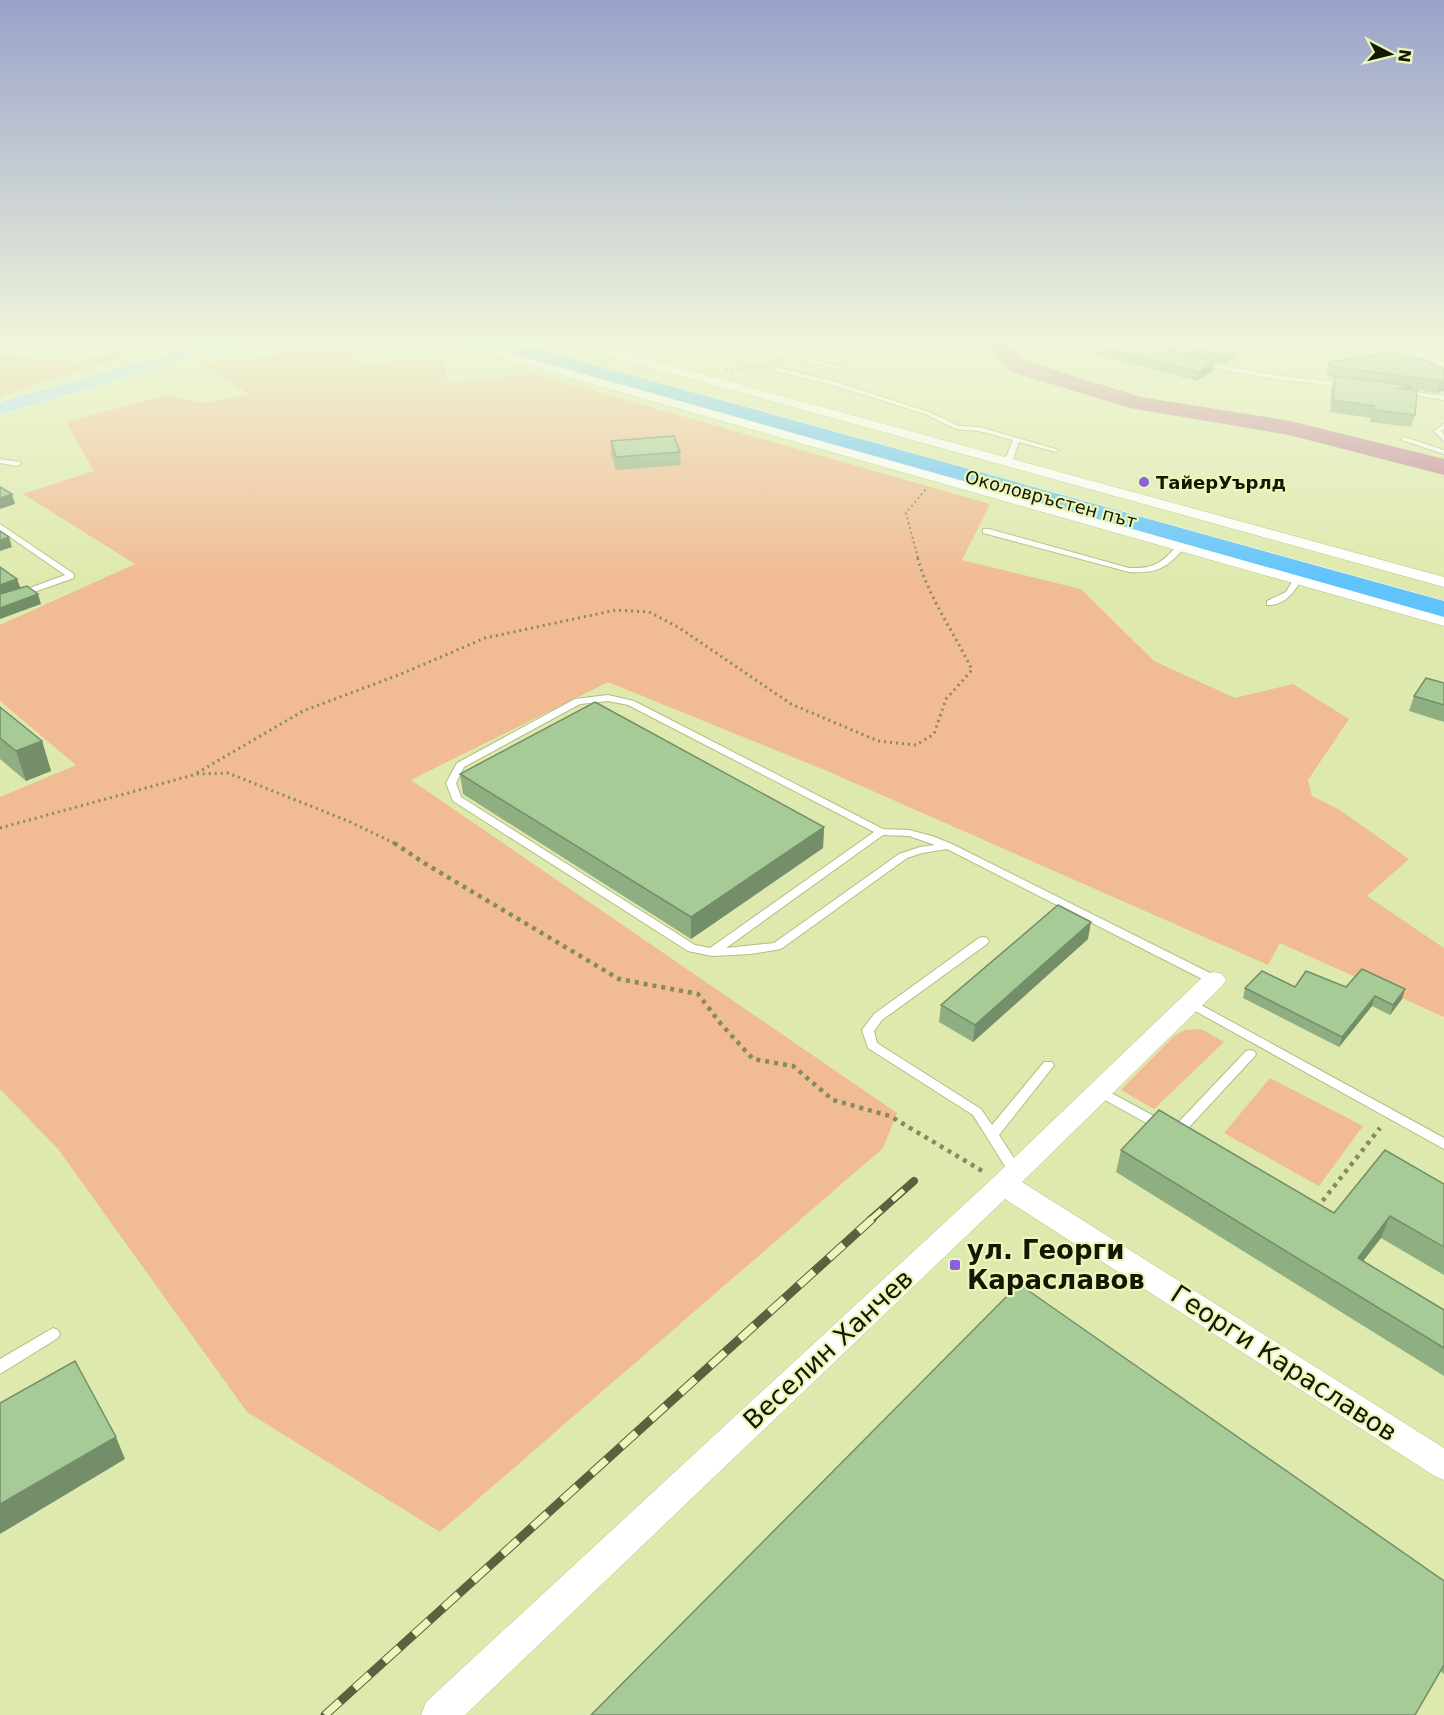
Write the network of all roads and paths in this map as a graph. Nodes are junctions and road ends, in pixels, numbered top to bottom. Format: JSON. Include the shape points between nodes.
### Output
{"nodes":[{"id":1,"x":741,"y":420,"type":"edge"},
{"id":2,"x":763,"y":420,"type":"edge"},
{"id":3,"x":826,"y":420,"type":"edge"},
{"id":4,"x":853,"y":420,"type":"edge"},
{"id":5,"x":943,"y":420,"type":"edge"},
{"id":6,"x":1444,"y":426,"type":"edge"},
{"id":7,"x":903,"y":434,"type":"joint"},
{"id":8,"x":1404,"y":439,"type":"dead end"},
{"id":9,"x":1444,"y":439,"type":"edge"},
{"id":10,"x":1017,"y":440,"type":"junction"},
{"id":11,"x":1056,"y":450,"type":"dead end"},
{"id":12,"x":849,"y":452,"type":"junction"},
{"id":13,"x":1444,"y":452,"type":"edge"},
{"id":14,"x":0,"y":461,"type":"edge"},
{"id":15,"x":17,"y":464,"type":"dead end"},
{"id":16,"x":1006,"y":468,"type":"junction"},
{"id":17,"x":937,"y":477,"type":"junction"},
{"id":18,"x":1044,"y":496,"type":"junction"},
{"id":19,"x":0,"y":526,"type":"edge"},
{"id":20,"x":986,"y":531,"type":"dead end"},
{"id":21,"x":1181,"y":546,"type":"junction"},
{"id":22,"x":1297,"y":580,"type":"junction"},
{"id":23,"x":1444,"y":582,"type":"edge"},
{"id":24,"x":1444,"y":594,"type":"edge"},
{"id":25,"x":0,"y":602,"type":"edge"},
{"id":26,"x":1270,"y":603,"type":"dead end"},
{"id":27,"x":1444,"y":609,"type":"edge"},
{"id":28,"x":1444,"y":621,"type":"edge"},
{"id":29,"x":197,"y":774,"type":"junction"},
{"id":30,"x":0,"y":828,"type":"edge"},
{"id":31,"x":881,"y":832,"type":"junction"},
{"id":32,"x":948,"y":846,"type":"junction"},
{"id":33,"x":983,"y":941,"type":"dead end"},
{"id":34,"x":712,"y":951,"type":"junction"},
{"id":35,"x":1214,"y":981,"type":"joint"},
{"id":36,"x":1192,"y":1004,"type":"junction"},
{"id":37,"x":1250,"y":1054,"type":"dead end"},
{"id":38,"x":1048,"y":1065,"type":"dead end"},
{"id":39,"x":1100,"y":1092,"type":"junction"},
{"id":40,"x":1380,"y":1128,"type":"dead end"},
{"id":41,"x":992,"y":1135,"type":"junction"},
{"id":42,"x":1444,"y":1144,"type":"edge"},
{"id":43,"x":1009,"y":1178,"type":"junction"},
{"id":44,"x":1311,"y":1216,"type":"edge"},
{"id":45,"x":53,"y":1334,"type":"dead end"},
{"id":46,"x":0,"y":1367,"type":"edge"},
{"id":47,"x":1444,"y":1465,"type":"edge"},
{"id":48,"x":453,"y":1710,"type":"edge"}],
"edges":[{"from":1,"to":12,"type":"street"},
{"from":2,"to":18,"type":"highway","name":"Околовръстен път"},
{"from":3,"to":16,"type":"highway","name":"Околовръстен път"},
{"from":4,"to":7,"type":"street"},
{"from":5,"to":10,"type":"lane","via":[[958,428],[979,429]]},
{"from":6,"to":9,"type":"lane","via":[[1437,431]]},
{"from":7,"to":16,"type":"highway"},
{"from":8,"to":13,"type":"lane"},
{"from":10,"to":11,"type":"lane"},
{"from":10,"to":16,"type":"lane"},
{"from":12,"to":17,"type":"street"},
{"from":12,"to":18,"type":"highway"},
{"from":14,"to":15,"type":"lane"},
{"from":16,"to":23,"type":"street"},
{"from":16,"to":24,"type":"highway","name":"Околовръстен път","via":[[1139,510]]},
{"from":17,"to":21,"type":"street"},
{"from":17,"to":29,"type":"path","via":[[906,513],[924,582],[972,670],[946,699],[934,734],[916,745],[878,741],[791,704],[678,627],[649,612],[616,610],[485,638],[303,711]]},
{"from":18,"to":27,"type":"highway","name":"Околовръстен път"},
{"from":19,"to":25,"type":"lane","via":[[71,576]]},
{"from":20,"to":21,"type":"lane","via":[[1148,572],[1159,569]]},
{"from":21,"to":22,"type":"street"},
{"from":22,"to":26,"type":"lane","via":[[1289,594]]},
{"from":22,"to":28,"type":"street"},
{"from":29,"to":30,"type":"path"},
{"from":29,"to":43,"type":"path","via":[[228,773],[390,840],[619,979],[699,994],[753,1059],[793,1066],[833,1100],[890,1116]]},
{"from":31,"to":32,"type":"lane","via":[[909,833]]},
{"from":31,"to":34,"type":"lane"},
{"from":31,"to":34,"type":"lane","via":[[631,703],[608,698],[578,701],[460,765],[451,783],[457,799],[692,948]]},
{"from":32,"to":34,"type":"lane","via":[[903,856],[777,946]]},
{"from":32,"to":35,"type":"lane"},
{"from":33,"to":41,"type":"lane","via":[[878,1017],[868,1030],[872,1045],[977,1112]]},
{"from":35,"to":36,"type":"street","name":"Веселин Ханчев"},
{"from":36,"to":39,"type":"street","name":"Веселин Ханчев"},
{"from":36,"to":42,"type":"lane"},
{"from":37,"to":39,"type":"lane","via":[[1175,1134]]},
{"from":38,"to":41,"type":"lane"},
{"from":39,"to":43,"type":"street","name":"Веселин Ханчев"},
{"from":40,"to":44,"type":"path"},
{"from":41,"to":43,"type":"lane"},
{"from":43,"to":47,"type":"street","name":"Георги Караславов"},
{"from":43,"to":48,"type":"street","name":"Веселин Ханчев"},
{"from":45,"to":46,"type":"lane"}]}
